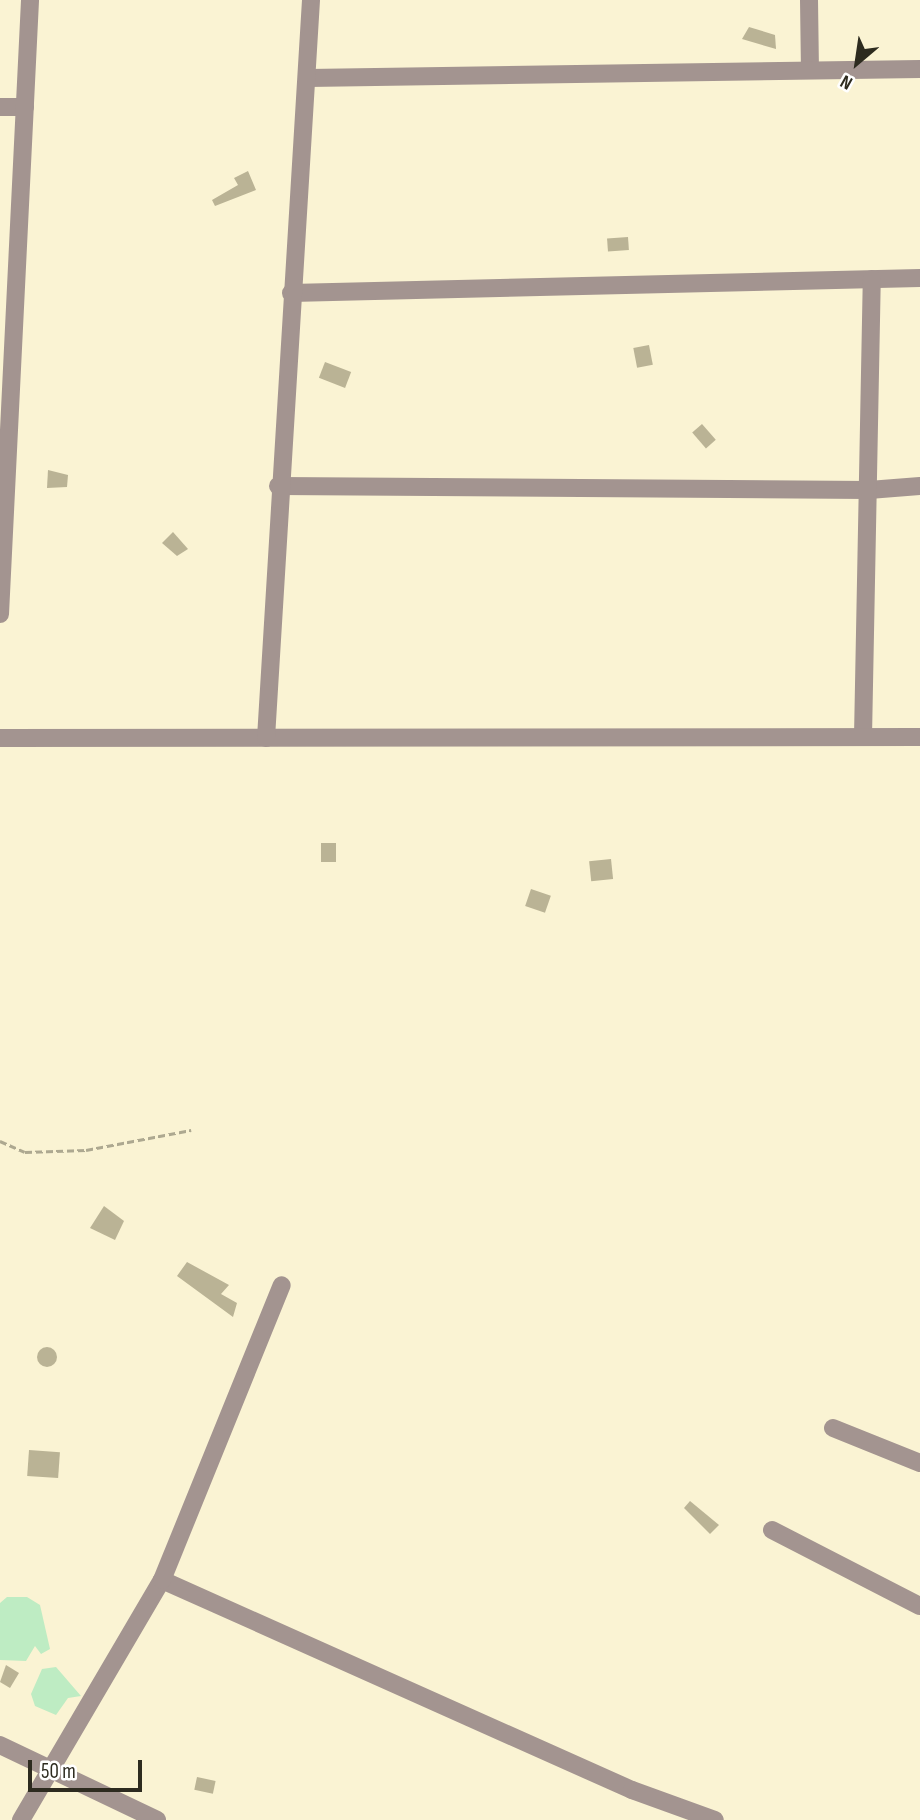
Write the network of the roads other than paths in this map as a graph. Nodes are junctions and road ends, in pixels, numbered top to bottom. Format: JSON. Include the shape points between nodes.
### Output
{"nodes":[{"id":1,"x":30,"y":0,"type":"edge"},
{"id":2,"x":311,"y":0,"type":"edge"},
{"id":3,"x":809,"y":0,"type":"edge"},
{"id":4,"x":920,"y":69,"type":"edge"},
{"id":5,"x":810,"y":70,"type":"junction"},
{"id":6,"x":307,"y":78,"type":"junction"},
{"id":7,"x":0,"y":107,"type":"edge"},
{"id":8,"x":25,"y":107,"type":"junction"},
{"id":9,"x":920,"y":278,"type":"edge"},
{"id":10,"x":872,"y":279,"type":"junction"},
{"id":11,"x":291,"y":293,"type":"junction"},
{"id":12,"x":278,"y":486,"type":"junction"},
{"id":13,"x":920,"y":486,"type":"edge"},
{"id":14,"x":869,"y":490,"type":"junction"},
{"id":15,"x":3,"y":498,"type":"edge"},
{"id":16,"x":0,"y":614,"type":"edge"},
{"id":17,"x":863,"y":737,"type":"junction"},
{"id":18,"x":920,"y":737,"type":"edge"},
{"id":19,"x":0,"y":738,"type":"edge"},
{"id":20,"x":266,"y":738,"type":"junction"},
{"id":21,"x":282,"y":1285,"type":"dead end"},
{"id":22,"x":833,"y":1428,"type":"dead end"},
{"id":23,"x":920,"y":1463,"type":"edge"},
{"id":24,"x":772,"y":1530,"type":"dead end"},
{"id":25,"x":162,"y":1580,"type":"junction"},
{"id":26,"x":920,"y":1606,"type":"edge"},
{"id":27,"x":0,"y":1745,"type":"edge"},
{"id":28,"x":52,"y":1770,"type":"junction"},
{"id":29,"x":21,"y":1820,"type":"edge"},
{"id":30,"x":157,"y":1820,"type":"edge"},
{"id":31,"x":715,"y":1820,"type":"edge"}],
"edges":[{"from":1,"to":8,"type":"street"},
{"from":2,"to":6,"type":"street"},
{"from":3,"to":5,"type":"street"},
{"from":4,"to":5,"type":"street"},
{"from":5,"to":6,"type":"street"},
{"from":6,"to":11,"type":"street"},
{"from":7,"to":8,"type":"street"},
{"from":8,"to":15,"type":"street"},
{"from":9,"to":10,"type":"street"},
{"from":10,"to":11,"type":"street"},
{"from":10,"to":14,"type":"street"},
{"from":11,"to":12,"type":"street"},
{"from":12,"to":14,"type":"street"},
{"from":12,"to":20,"type":"street"},
{"from":13,"to":14,"type":"street"},
{"from":14,"to":17,"type":"street"},
{"from":15,"to":16,"type":"street"},
{"from":17,"to":18,"type":"street"},
{"from":17,"to":20,"type":"street"},
{"from":19,"to":20,"type":"street"},
{"from":21,"to":25,"type":"street"},
{"from":22,"to":23,"type":"street"},
{"from":24,"to":26,"type":"street"},
{"from":25,"to":28,"type":"street"},
{"from":25,"to":31,"type":"street","via":[[632,1790]]},
{"from":27,"to":28,"type":"street"},
{"from":28,"to":29,"type":"street"},
{"from":28,"to":30,"type":"street"}]}
